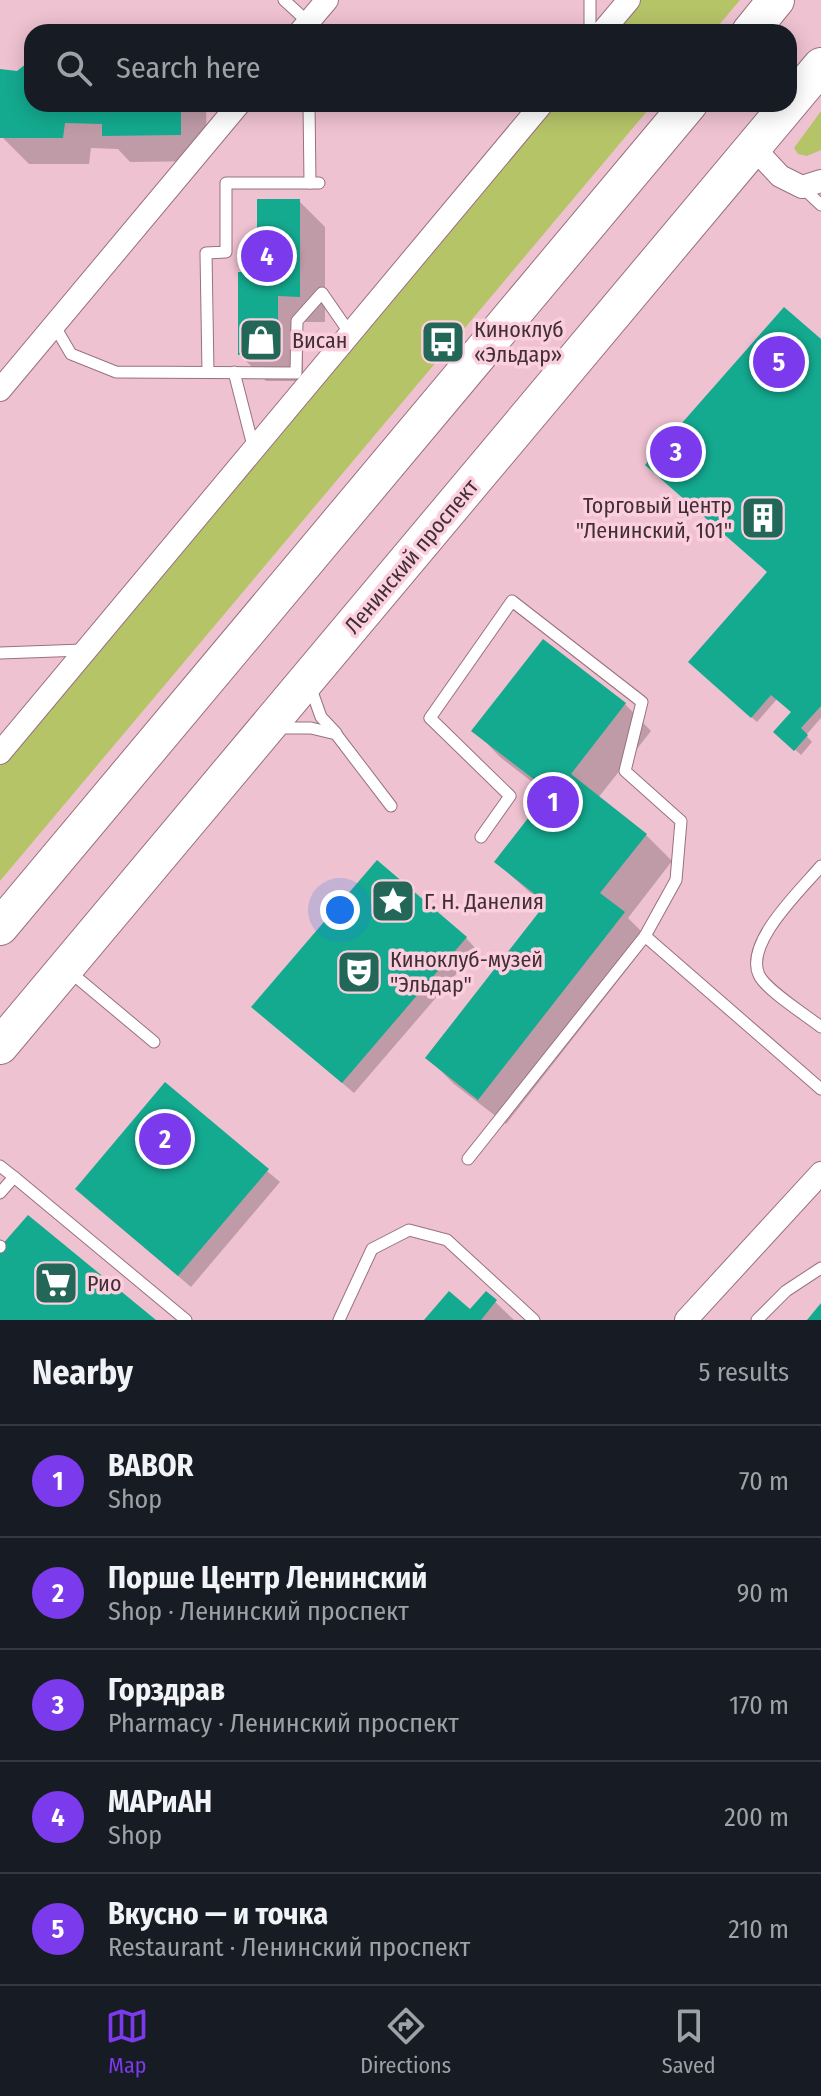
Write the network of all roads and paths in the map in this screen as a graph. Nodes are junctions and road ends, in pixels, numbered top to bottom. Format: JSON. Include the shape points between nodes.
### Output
{"nodes":[{"id":1,"x":284,"y":0,"type":"edge"},
{"id":2,"x":327,"y":0,"type":"edge"},
{"id":3,"x":590,"y":0,"type":"edge"},
{"id":4,"x":629,"y":0,"type":"edge"},
{"id":5,"x":776,"y":0,"type":"edge"},
{"id":6,"x":302,"y":24,"type":"edge"},
{"id":7,"x":310,"y":24,"type":"edge"},
{"id":8,"x":590,"y":24,"type":"edge"},
{"id":9,"x":609,"y":24,"type":"edge"},
{"id":10,"x":756,"y":24,"type":"edge"},
{"id":11,"x":821,"y":66,"type":"edge"},
{"id":12,"x":797,"y":95,"type":"edge"},
{"id":13,"x":232,"y":112,"type":"edge"},
{"id":14,"x":310,"y":112,"type":"edge"},
{"id":15,"x":535,"y":112,"type":"edge"},
{"id":16,"x":682,"y":112,"type":"edge"},
{"id":17,"x":782,"y":112,"type":"edge"},
{"id":18,"x":753,"y":147,"type":"junction"},
{"id":19,"x":812,"y":184,"type":"edge"},
{"id":20,"x":821,"y":205,"type":"edge"},
{"id":21,"x":54,"y":324,"type":"junction"},
{"id":22,"x":349,"y":332,"type":"junction"},
{"id":23,"x":208,"y":372,"type":"junction"},
{"id":24,"x":234,"y":372,"type":"junction"},
{"id":25,"x":4,"y":378,"type":"edge"},
{"id":26,"x":253,"y":446,"type":"junction"},
{"id":27,"x":88,"y":650,"type":"junction"},
{"id":28,"x":0,"y":653,"type":"edge"},
{"id":29,"x":307,"y":679,"type":"junction"},
{"id":30,"x":267,"y":727,"type":"junction"},
{"id":31,"x":336,"y":734,"type":"junction"},
{"id":32,"x":0,"y":753,"type":"edge"},
{"id":33,"x":391,"y":806,"type":"dead end"},
{"id":34,"x":481,"y":837,"type":"dead end"},
{"id":35,"x":821,"y":866,"type":"edge"},
{"id":36,"x":0,"y":927,"type":"edge"},
{"id":37,"x":645,"y":936,"type":"junction"},
{"id":38,"x":66,"y":968,"type":"junction"},
{"id":39,"x":821,"y":1027,"type":"edge"},
{"id":40,"x":154,"y":1042,"type":"dead end"},
{"id":41,"x":0,"y":1046,"type":"edge"},
{"id":42,"x":821,"y":1089,"type":"edge"},
{"id":43,"x":468,"y":1159,"type":"dead end"},
{"id":44,"x":0,"y":1166,"type":"edge"},
{"id":45,"x":821,"y":1173,"type":"edge"},
{"id":46,"x":14,"y":1177,"type":"junction"},
{"id":47,"x":0,"y":1193,"type":"edge"},
{"id":48,"x":821,"y":1268,"type":"edge"},
{"id":49,"x":186,"y":1320,"type":"edge"},
{"id":50,"x":339,"y":1320,"type":"edge"},
{"id":51,"x":534,"y":1320,"type":"edge"},
{"id":52,"x":686,"y":1320,"type":"edge"},
{"id":53,"x":757,"y":1320,"type":"edge"}],
"edges":[{"from":1,"to":6,"type":"lane"},
{"from":2,"to":7,"type":"street"},
{"from":3,"to":8,"type":"lane"},
{"from":4,"to":9,"type":"street"},
{"from":5,"to":10,"type":"main road"},
{"from":11,"to":12,"type":"main road","name":"Ленинский проспект"},
{"from":13,"to":21,"type":"street"},
{"from":14,"to":23,"type":"lane","via":[[314,183],[226,183],[226,252],[206,253]]},
{"from":15,"to":22,"type":"street"},
{"from":16,"to":36,"type":"main road"},
{"from":17,"to":18,"type":"main road","name":"Ленинский проспект"},
{"from":18,"to":19,"type":"street","via":[[780,176]]},
{"from":18,"to":29,"type":"main road","name":"Ленинский проспект"},
{"from":19,"to":20,"type":"lane"},
{"from":21,"to":23,"type":"lane","via":[[71,354],[116,372]]},
{"from":21,"to":25,"type":"street"},
{"from":22,"to":24,"type":"lane","via":[[322,293],[297,321],[296,373]]},
{"from":22,"to":26,"type":"street"},
{"from":23,"to":24,"type":"lane"},
{"from":24,"to":26,"type":"lane"},
{"from":26,"to":27,"type":"street"},
{"from":27,"to":28,"type":"lane"},
{"from":27,"to":32,"type":"street"},
{"from":29,"to":30,"type":"main road","name":"Ленинский проспект"},
{"from":29,"to":31,"type":"lane","via":[[321,717]]},
{"from":30,"to":31,"type":"lane"},
{"from":30,"to":38,"type":"main road","name":"Ленинский проспект"},
{"from":31,"to":33,"type":"lane"},
{"from":34,"to":37,"type":"lane","via":[[510,796],[430,718],[512,601],[642,702],[625,771],[681,821],[676,880]]},
{"from":35,"to":39,"type":"lane","via":[[760,940],[755,959],[760,977]]},
{"from":37,"to":42,"type":"lane"},
{"from":37,"to":43,"type":"lane"},
{"from":38,"to":40,"type":"lane"},
{"from":38,"to":41,"type":"main road","name":"Ленинский проспект"},
{"from":44,"to":46,"type":"lane"},
{"from":45,"to":52,"type":"street"},
{"from":46,"to":47,"type":"lane"},
{"from":46,"to":49,"type":"lane"},
{"from":48,"to":53,"type":"lane","via":[[786,1291]]},
{"from":50,"to":51,"type":"lane","via":[[372,1249],[409,1230],[447,1240]]}]}
